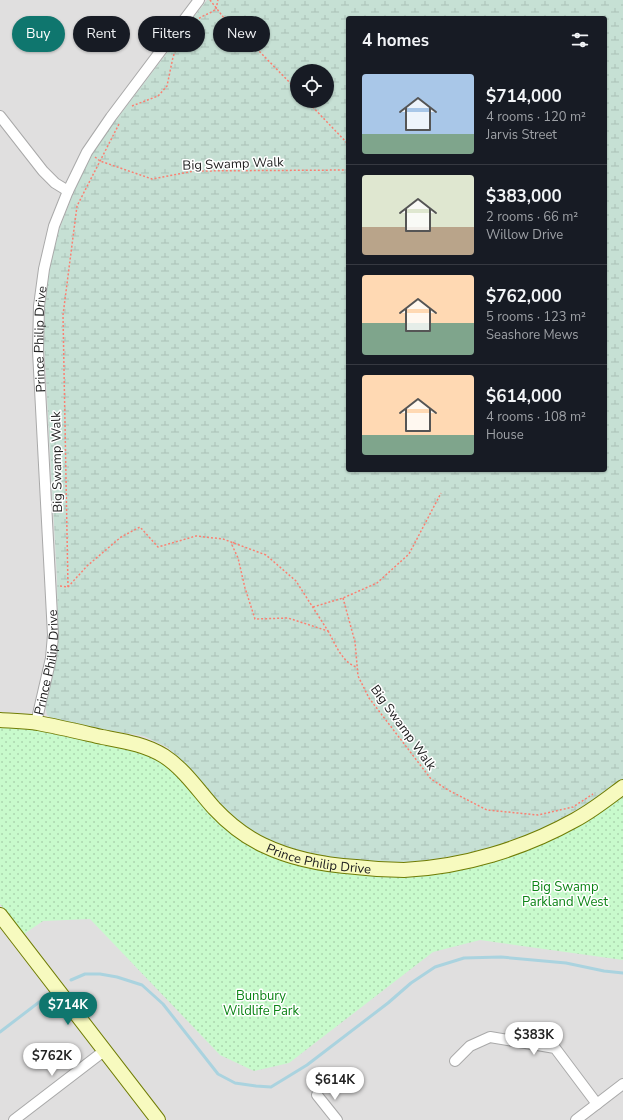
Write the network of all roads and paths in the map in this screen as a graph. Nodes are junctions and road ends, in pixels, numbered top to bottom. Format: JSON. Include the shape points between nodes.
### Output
{"nodes":[{"id":1,"x":199,"y":0,"type":"edge"},
{"id":2,"x":210,"y":0,"type":"edge"},
{"id":3,"x":218,"y":0,"type":"edge"},
{"id":4,"x":216,"y":9,"type":"junction"},
{"id":5,"x":202,"y":16,"type":"edge"},
{"id":6,"x":174,"y":52,"type":"edge"},
{"id":7,"x":290,"y":83,"type":"edge"},
{"id":8,"x":128,"y":107,"type":"dead end"},
{"id":9,"x":314,"y":108,"type":"edge"},
{"id":10,"x":0,"y":116,"type":"edge"},
{"id":11,"x":121,"y":121,"type":"dead end"},
{"id":12,"x":346,"y":142,"type":"edge"},
{"id":13,"x":100,"y":161,"type":"junction"},
{"id":14,"x":346,"y":170,"type":"edge"},
{"id":15,"x":68,"y":191,"type":"junction"},
{"id":16,"x":441,"y":493,"type":"dead end"},
{"id":17,"x":234,"y":542,"type":"junction"},
{"id":18,"x":342,"y":598,"type":"junction"},
{"id":19,"x":313,"y":607,"type":"junction"},
{"id":20,"x":328,"y":631,"type":"junction"},
{"id":21,"x":357,"y":667,"type":"junction"},
{"id":22,"x":0,"y":720,"type":"edge"},
{"id":23,"x":36,"y":723,"type":"junction"},
{"id":24,"x":623,"y":787,"type":"edge"},
{"id":25,"x":598,"y":790,"type":"dead end"},
{"id":26,"x":0,"y":915,"type":"edge"},
{"id":27,"x":104,"y":1051,"type":"junction"},
{"id":28,"x":454,"y":1061,"type":"dead end"},
{"id":29,"x":623,"y":1084,"type":"edge"},
{"id":30,"x":317,"y":1095,"type":"dead end"},
{"id":31,"x":596,"y":1104,"type":"junction"},
{"id":32,"x":14,"y":1120,"type":"edge"},
{"id":33,"x":158,"y":1120,"type":"edge"},
{"id":34,"x":337,"y":1120,"type":"edge"},
{"id":35,"x":576,"y":1120,"type":"edge"}],
"edges":[{"from":1,"to":15,"type":"street","name":"Prince Philip Drive","via":[[107,122],[87,152]]},
{"from":2,"to":4,"type":"path"},
{"from":3,"to":4,"type":"path"},
{"from":4,"to":5,"type":"path"},
{"from":4,"to":7,"type":"path","via":[[238,36],[258,50]]},
{"from":6,"to":8,"type":"path","via":[[167,86],[158,96]]},
{"from":9,"to":12,"type":"path"},
{"from":10,"to":15,"type":"street","via":[[44,171],[55,183]]},
{"from":11,"to":13,"type":"path"},
{"from":13,"to":14,"type":"path","name":"Big Swamp Walk","via":[[152,179],[194,171]]},
{"from":13,"to":17,"type":"path","name":"Big Swamp Walk","via":[[77,206],[63,316],[68,587],[87,566],[121,537],[140,527],[158,547],[196,536]]},
{"from":15,"to":23,"type":"street","name":"Prince Philip Drive","via":[[54,226],[39,306],[38,351],[53,635],[51,658]]},
{"from":16,"to":18,"type":"path","via":[[409,554],[377,583]]},
{"from":17,"to":19,"type":"path","name":"Big Swamp Walk","via":[[266,555],[296,581]]},
{"from":17,"to":20,"type":"path","via":[[232,545],[255,619],[288,618]]},
{"from":18,"to":19,"type":"path"},
{"from":18,"to":21,"type":"path","name":"Big Swamp Walk","via":[[355,642]]},
{"from":19,"to":20,"type":"path","name":"Big Swamp Walk"},
{"from":20,"to":21,"type":"path","name":"Big Swamp Walk","via":[[345,659]]},
{"from":21,"to":25,"type":"path","name":"Big Swamp Walk","via":[[358,676],[369,698],[431,779],[480,807],[487,810],[538,815],[573,806]]},
{"from":22,"to":23,"type":"street","name":"Prince Philip Drive"},
{"from":23,"to":24,"type":"street","name":"Prince Philip Drive","via":[[141,745],[164,756],[187,776],[214,808],[247,836],[284,853],[335,866],[404,870],[483,857],[519,846],[564,826],[598,806]]},
{"from":26,"to":27,"type":"street"},
{"from":27,"to":32,"type":"street"},
{"from":27,"to":33,"type":"street"},
{"from":28,"to":31,"type":"street","via":[[470,1046],[490,1037],[555,1048]]},
{"from":29,"to":31,"type":"street"},
{"from":30,"to":34,"type":"street"},
{"from":31,"to":35,"type":"street"}]}
